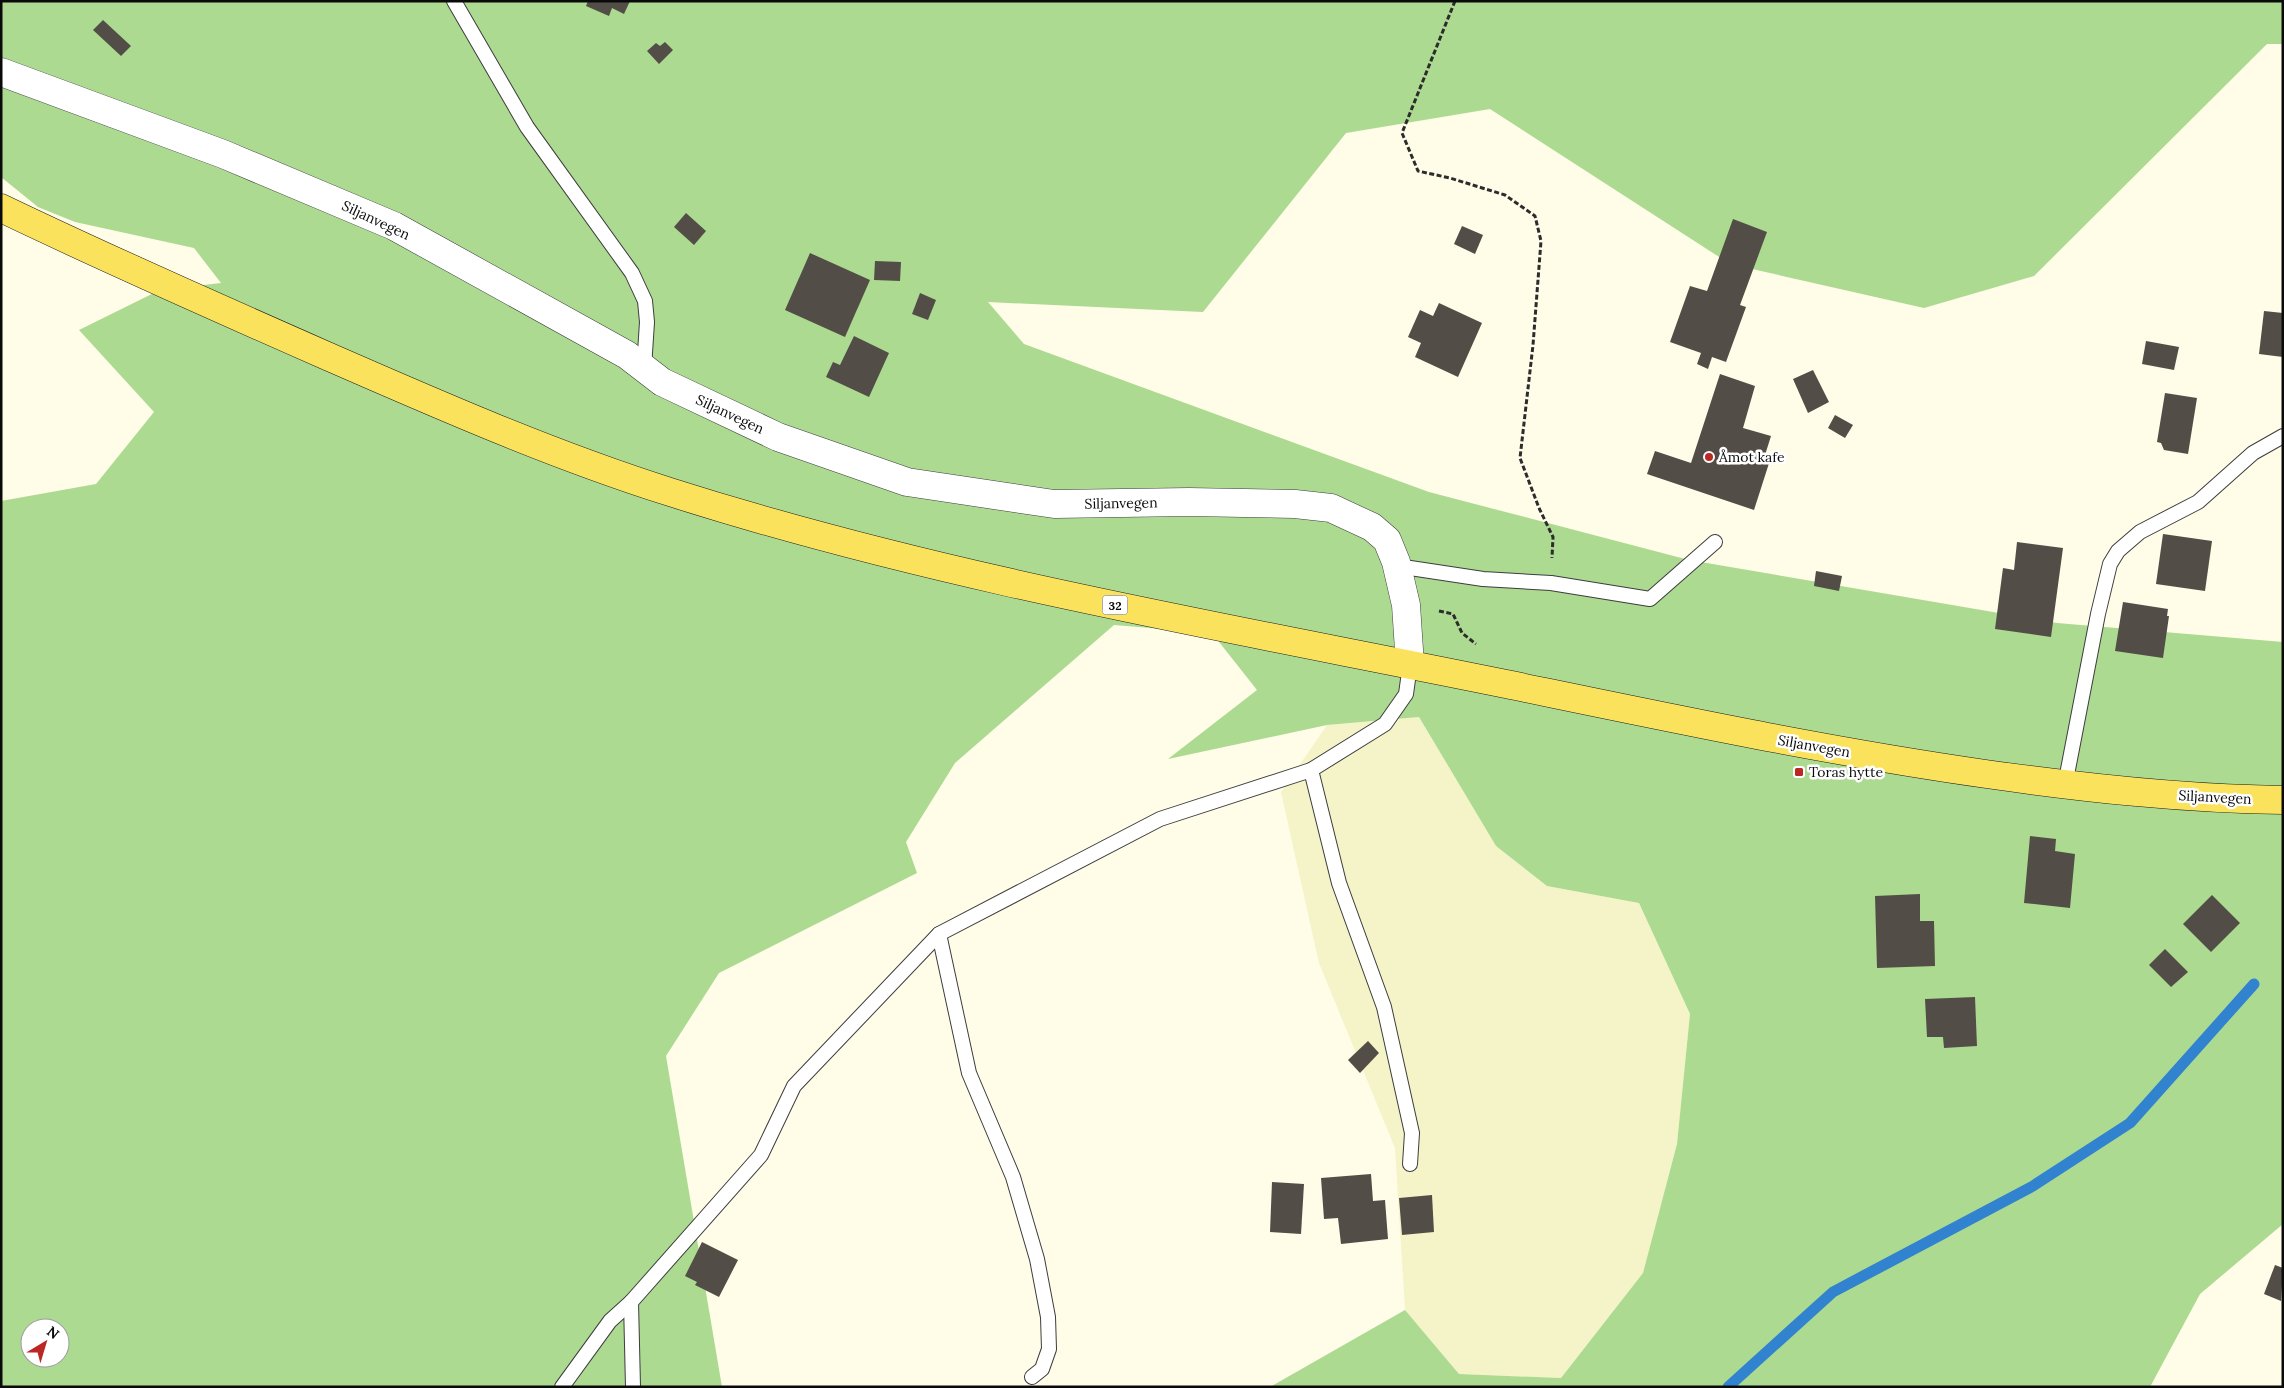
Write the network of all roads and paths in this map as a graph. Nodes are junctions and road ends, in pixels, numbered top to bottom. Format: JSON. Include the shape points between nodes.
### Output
{"nodes":[{"id":1,"x":454,"y":1,"type":"edge"},
{"id":2,"x":1455,"y":1,"type":"edge"},
{"id":3,"x":1,"y":72,"type":"edge"},
{"id":4,"x":1,"y":208,"type":"edge"},
{"id":5,"x":644,"y":368,"type":"junction"},
{"id":6,"x":2283,"y":436,"type":"edge"},
{"id":7,"x":1715,"y":542,"type":"dead end"},
{"id":8,"x":1398,"y":566,"type":"junction"},
{"id":9,"x":1550,"y":583,"type":"junction"},
{"id":10,"x":1406,"y":605,"type":"junction"},
{"id":11,"x":1482,"y":648,"type":"dead end"},
{"id":12,"x":1410,"y":665,"type":"junction"},
{"id":13,"x":1311,"y":770,"type":"junction"},
{"id":14,"x":2065,"y":785,"type":"junction"},
{"id":15,"x":2283,"y":800,"type":"edge"},
{"id":16,"x":940,"y":934,"type":"junction"},
{"id":17,"x":1410,"y":1164,"type":"dead end"},
{"id":18,"x":631,"y":1302,"type":"junction"},
{"id":19,"x":1032,"y":1377,"type":"dead end"},
{"id":20,"x":562,"y":1387,"type":"edge"},
{"id":21,"x":633,"y":1387,"type":"edge"}],
"edges":[{"from":1,"to":5,"type":"lane","via":[[527,127],[632,273],[645,301]]},
{"from":2,"to":9,"type":"path","via":[[1402,133],[1418,171],[1506,195],[1535,216],[1541,241],[1520,458],[1553,537]]},
{"from":3,"to":5,"type":"street","name":"Siljanvegen","via":[[223,154],[394,226],[627,355]]},
{"from":4,"to":12,"type":"main road","name":"Siljanvegen","number":"32","via":[[203,302],[430,401],[666,491],[842,544],[1072,596]]},
{"from":5,"to":8,"type":"street","name":"Siljanvegen","via":[[662,382],[778,437],[907,482],[1054,504],[1189,502],[1331,508],[1372,526],[1387,540]]},
{"from":6,"to":14,"type":"lane","via":[[2253,453],[2198,502],[2140,532],[2118,551],[2110,564],[2098,614]]},
{"from":7,"to":9,"type":"lane","via":[[1650,599]]},
{"from":8,"to":9,"type":"lane","via":[[1483,579]]},
{"from":8,"to":10,"type":"street","name":"Siljanvegen"},
{"from":10,"to":11,"type":"path","via":[[1453,614],[1462,633]]},
{"from":10,"to":12,"type":"street","name":"Siljanvegen"},
{"from":12,"to":13,"type":"lane","via":[[1406,694],[1385,724]]},
{"from":12,"to":14,"type":"main road","name":"Siljanvegen","number":"32","via":[[1782,741],[1913,764]]},
{"from":13,"to":16,"type":"lane","via":[[1160,819]]},
{"from":13,"to":17,"type":"lane","via":[[1339,883],[1384,1007],[1412,1133]]},
{"from":14,"to":15,"type":"main road","name":"Siljanvegen","number":"32","via":[[2218,799]]},
{"from":16,"to":18,"type":"lane","via":[[794,1086],[761,1155]]},
{"from":16,"to":19,"type":"lane","via":[[970,1073],[1013,1176],[1037,1259],[1048,1317],[1049,1349],[1042,1369]]},
{"from":18,"to":20,"type":"lane","via":[[610,1321]]},
{"from":18,"to":21,"type":"lane"}]}
